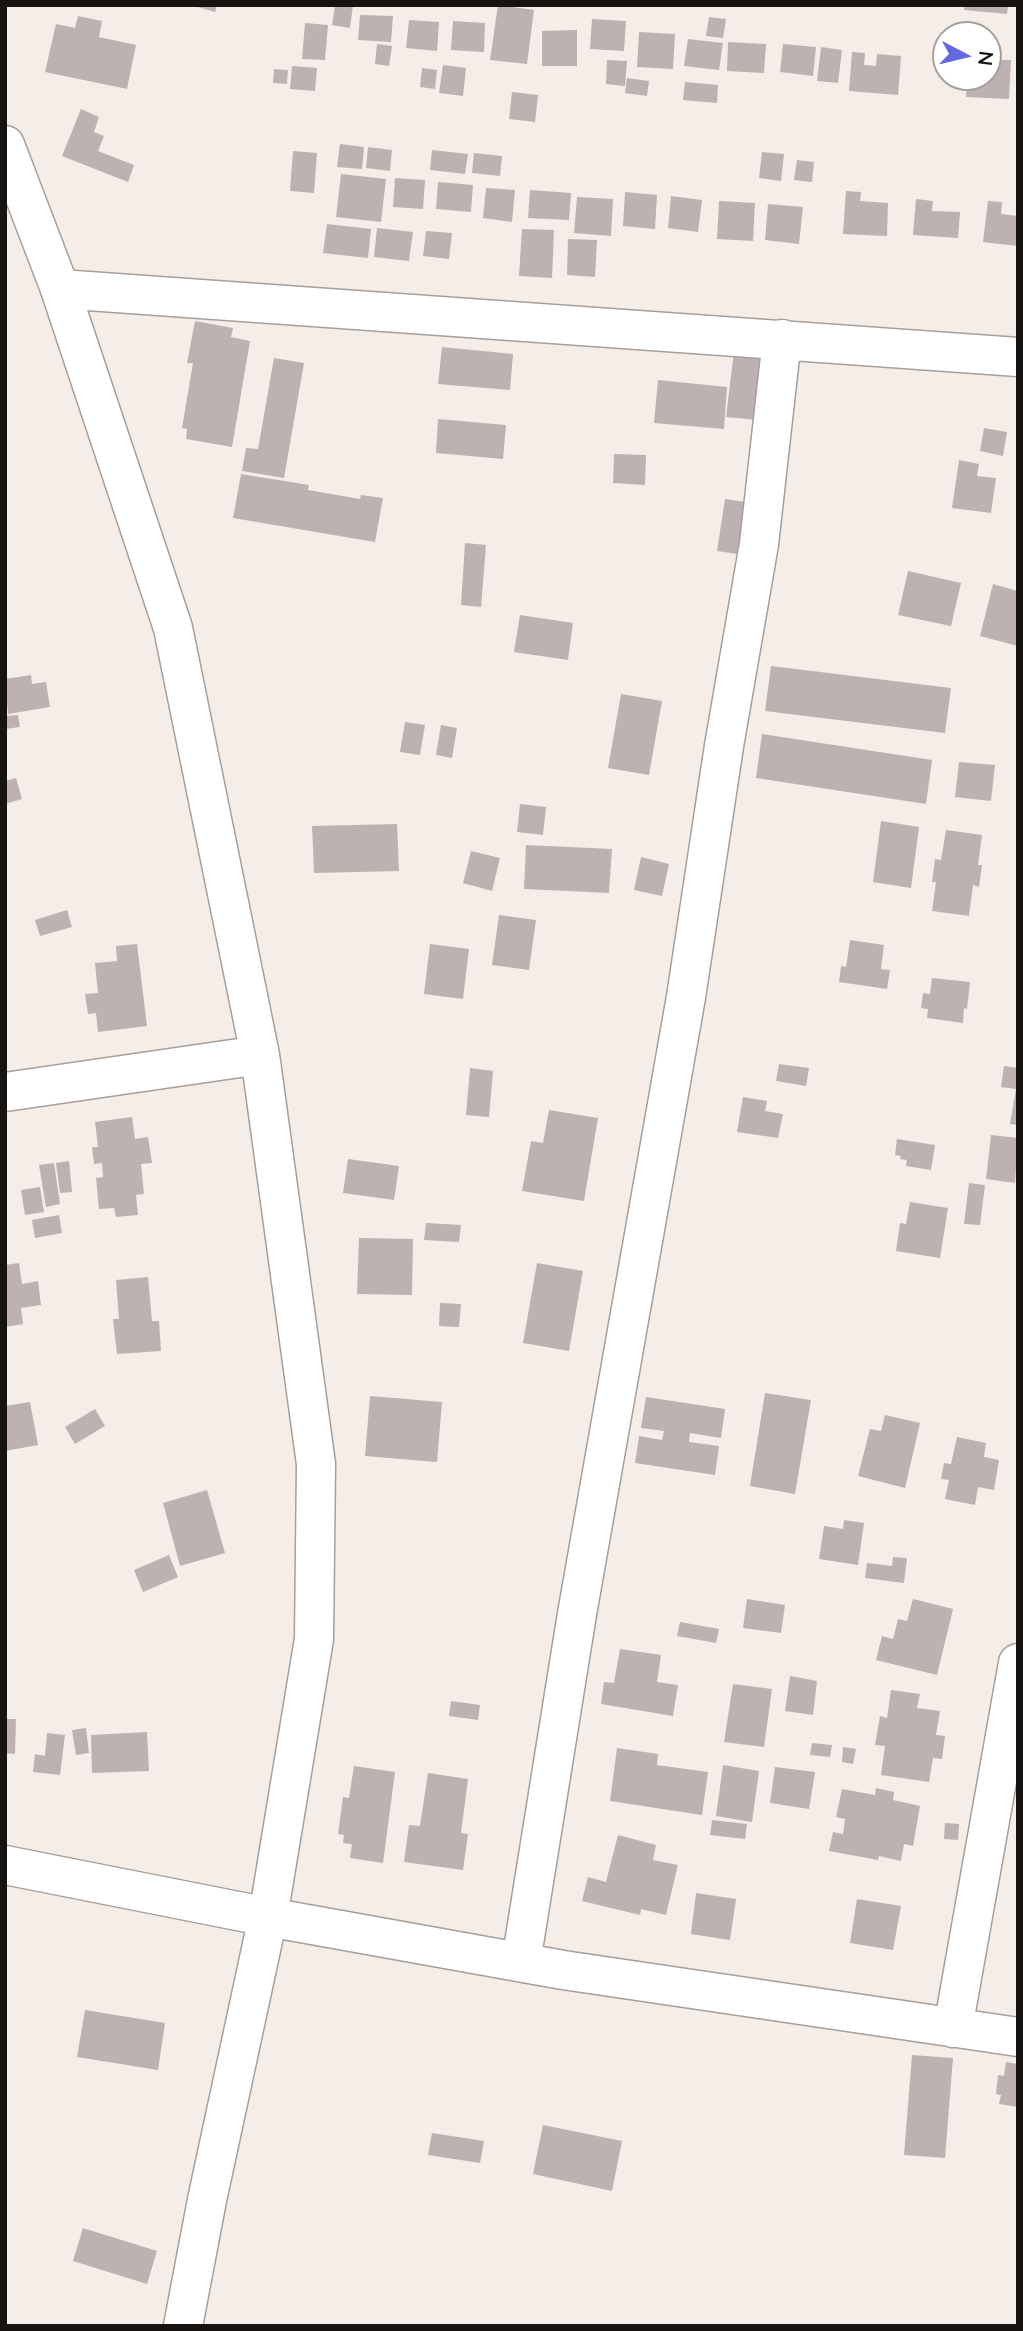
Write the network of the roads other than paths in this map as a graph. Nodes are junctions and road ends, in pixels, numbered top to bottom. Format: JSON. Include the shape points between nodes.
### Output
{"nodes":[{"id":1,"x":5,"y":145,"type":"edge"},
{"id":2,"x":60,"y":289,"type":"junction"},
{"id":3,"x":782,"y":339,"type":"junction"},
{"id":4,"x":1018,"y":357,"type":"edge"},
{"id":5,"x":260,"y":1055,"type":"junction"},
{"id":6,"x":5,"y":1092,"type":"edge"},
{"id":7,"x":1018,"y":1663,"type":"edge"},
{"id":8,"x":5,"y":1865,"type":"edge"},
{"id":9,"x":268,"y":1917,"type":"junction"},
{"id":10,"x":521,"y":1962,"type":"junction"},
{"id":11,"x":953,"y":2028,"type":"junction"},
{"id":12,"x":1018,"y":2037,"type":"edge"},
{"id":13,"x":183,"y":2326,"type":"edge"}],
"edges":[{"from":1,"to":2,"type":"street"},
{"from":2,"to":3,"type":"street"},
{"from":2,"to":5,"type":"street","via":[[173,628]]},
{"from":3,"to":4,"type":"street"},
{"from":3,"to":10,"type":"street","via":[[759,544]]},
{"from":5,"to":6,"type":"street"},
{"from":5,"to":9,"type":"street","via":[[316,1464],[314,1639]]},
{"from":7,"to":11,"type":"street"},
{"from":8,"to":9,"type":"street"},
{"from":9,"to":10,"type":"street"},
{"from":9,"to":13,"type":"street"},
{"from":10,"to":11,"type":"street"},
{"from":11,"to":12,"type":"street"}]}
